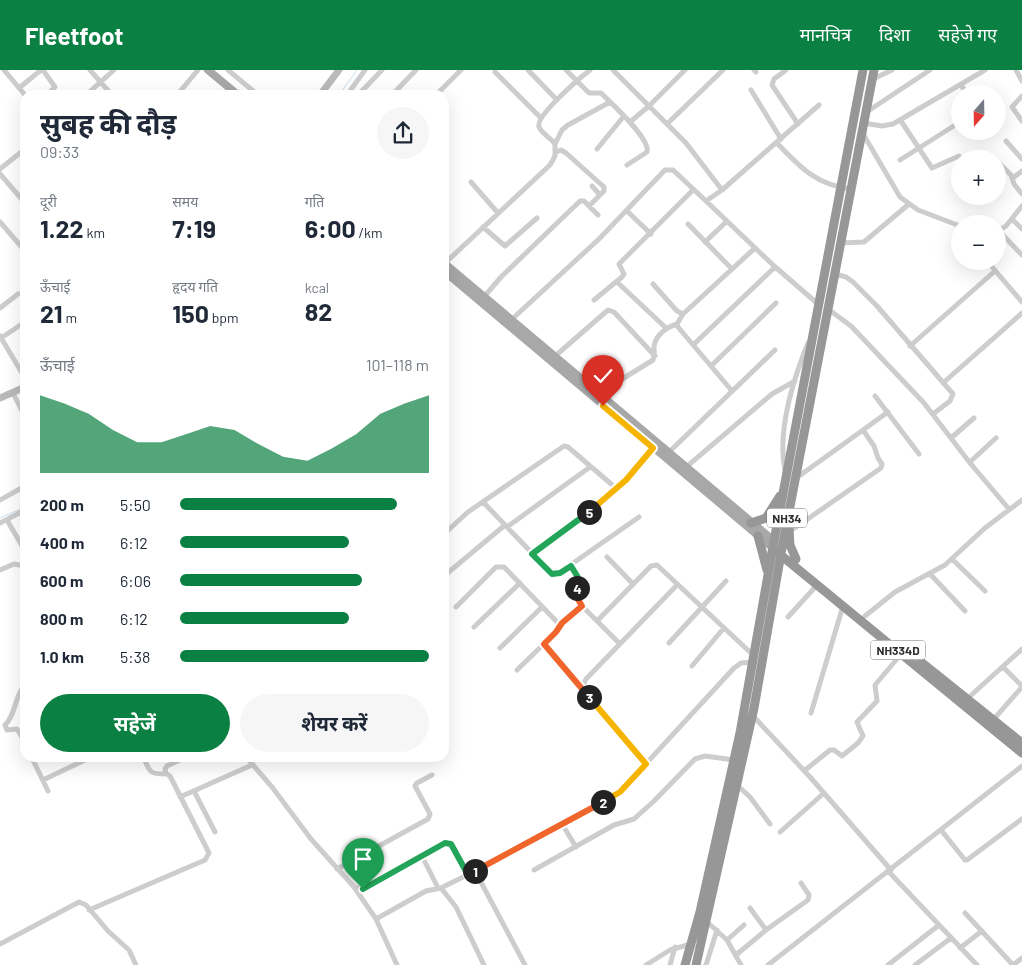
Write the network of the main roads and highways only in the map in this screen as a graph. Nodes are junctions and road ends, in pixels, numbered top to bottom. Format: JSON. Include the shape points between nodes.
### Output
{"nodes":[{"id":1,"x":208,"y":70,"type":"edge"},
{"id":2,"x":339,"y":70,"type":"edge"},
{"id":3,"x":874,"y":70,"type":"edge"},
{"id":4,"x":862,"y":74,"type":"edge"},
{"id":5,"x":232,"y":90,"type":"edge"},
{"id":6,"x":324,"y":90,"type":"edge"},
{"id":7,"x":449,"y":270,"type":"edge"},
{"id":8,"x":449,"y":270,"type":"edge"},
{"id":9,"x":20,"y":390,"type":"edge"},
{"id":10,"x":0,"y":398,"type":"edge"},
{"id":11,"x":790,"y":478,"type":"junction"},
{"id":12,"x":784,"y":488,"type":"junction"},
{"id":13,"x":788,"y":514,"type":"junction"},
{"id":14,"x":751,"y":523,"type":"junction"},
{"id":15,"x":758,"y":536,"type":"junction"},
{"id":16,"x":777,"y":548,"type":"junction"},
{"id":17,"x":796,"y":564,"type":"junction"},
{"id":18,"x":778,"y":575,"type":"junction"},
{"id":19,"x":767,"y":577,"type":"junction"},
{"id":20,"x":952,"y":691,"type":"junction"},
{"id":21,"x":1022,"y":744,"type":"edge"},
{"id":22,"x":1022,"y":753,"type":"edge"},
{"id":23,"x":685,"y":965,"type":"edge"},
{"id":24,"x":696,"y":965,"type":"edge"}],
"edges":[{"from":1,"to":5,"type":"main road"},
{"from":2,"to":6,"type":"main road"},
{"from":3,"to":11,"type":"highway","number":"NH34","via":[[828,309]]},
{"from":4,"to":11,"type":"highway","number":"NH34","via":[[818,304]]},
{"from":7,"to":14,"type":"main road"},
{"from":8,"to":15,"type":"main road"},
{"from":9,"to":10,"type":"main road"},
{"from":11,"to":12,"type":"highway","number":"NH34"},
{"from":11,"to":13,"type":"highway","number":"NH34"},
{"from":12,"to":14,"type":"highway","via":[[766,518]]},
{"from":12,"to":16,"type":"highway","number":"NH34"},
{"from":13,"to":16,"type":"highway","number":"NH34"},
{"from":13,"to":17,"type":"highway","via":[[790,545]]},
{"from":14,"to":16,"type":"main road"},
{"from":15,"to":16,"type":"main road"},
{"from":15,"to":19,"type":"highway"},
{"from":16,"to":17,"type":"highway","number":"NH334D"},
{"from":16,"to":18,"type":"highway","number":"NH34"},
{"from":16,"to":19,"type":"highway","number":"NH34"},
{"from":17,"to":18,"type":"highway","via":[[784,568]]},
{"from":17,"to":20,"type":"highway","number":"NH334D","via":[[865,616]]},
{"from":17,"to":20,"type":"highway","number":"NH334D","via":[[817,585]]},
{"from":18,"to":24,"type":"highway","number":"NH34","via":[[752,716]]},
{"from":19,"to":23,"type":"highway","number":"NH34","via":[[734,760]]},
{"from":20,"to":21,"type":"highway","number":"NH334D","via":[[967,699]]},
{"from":20,"to":22,"type":"highway","number":"NH334D"}]}
